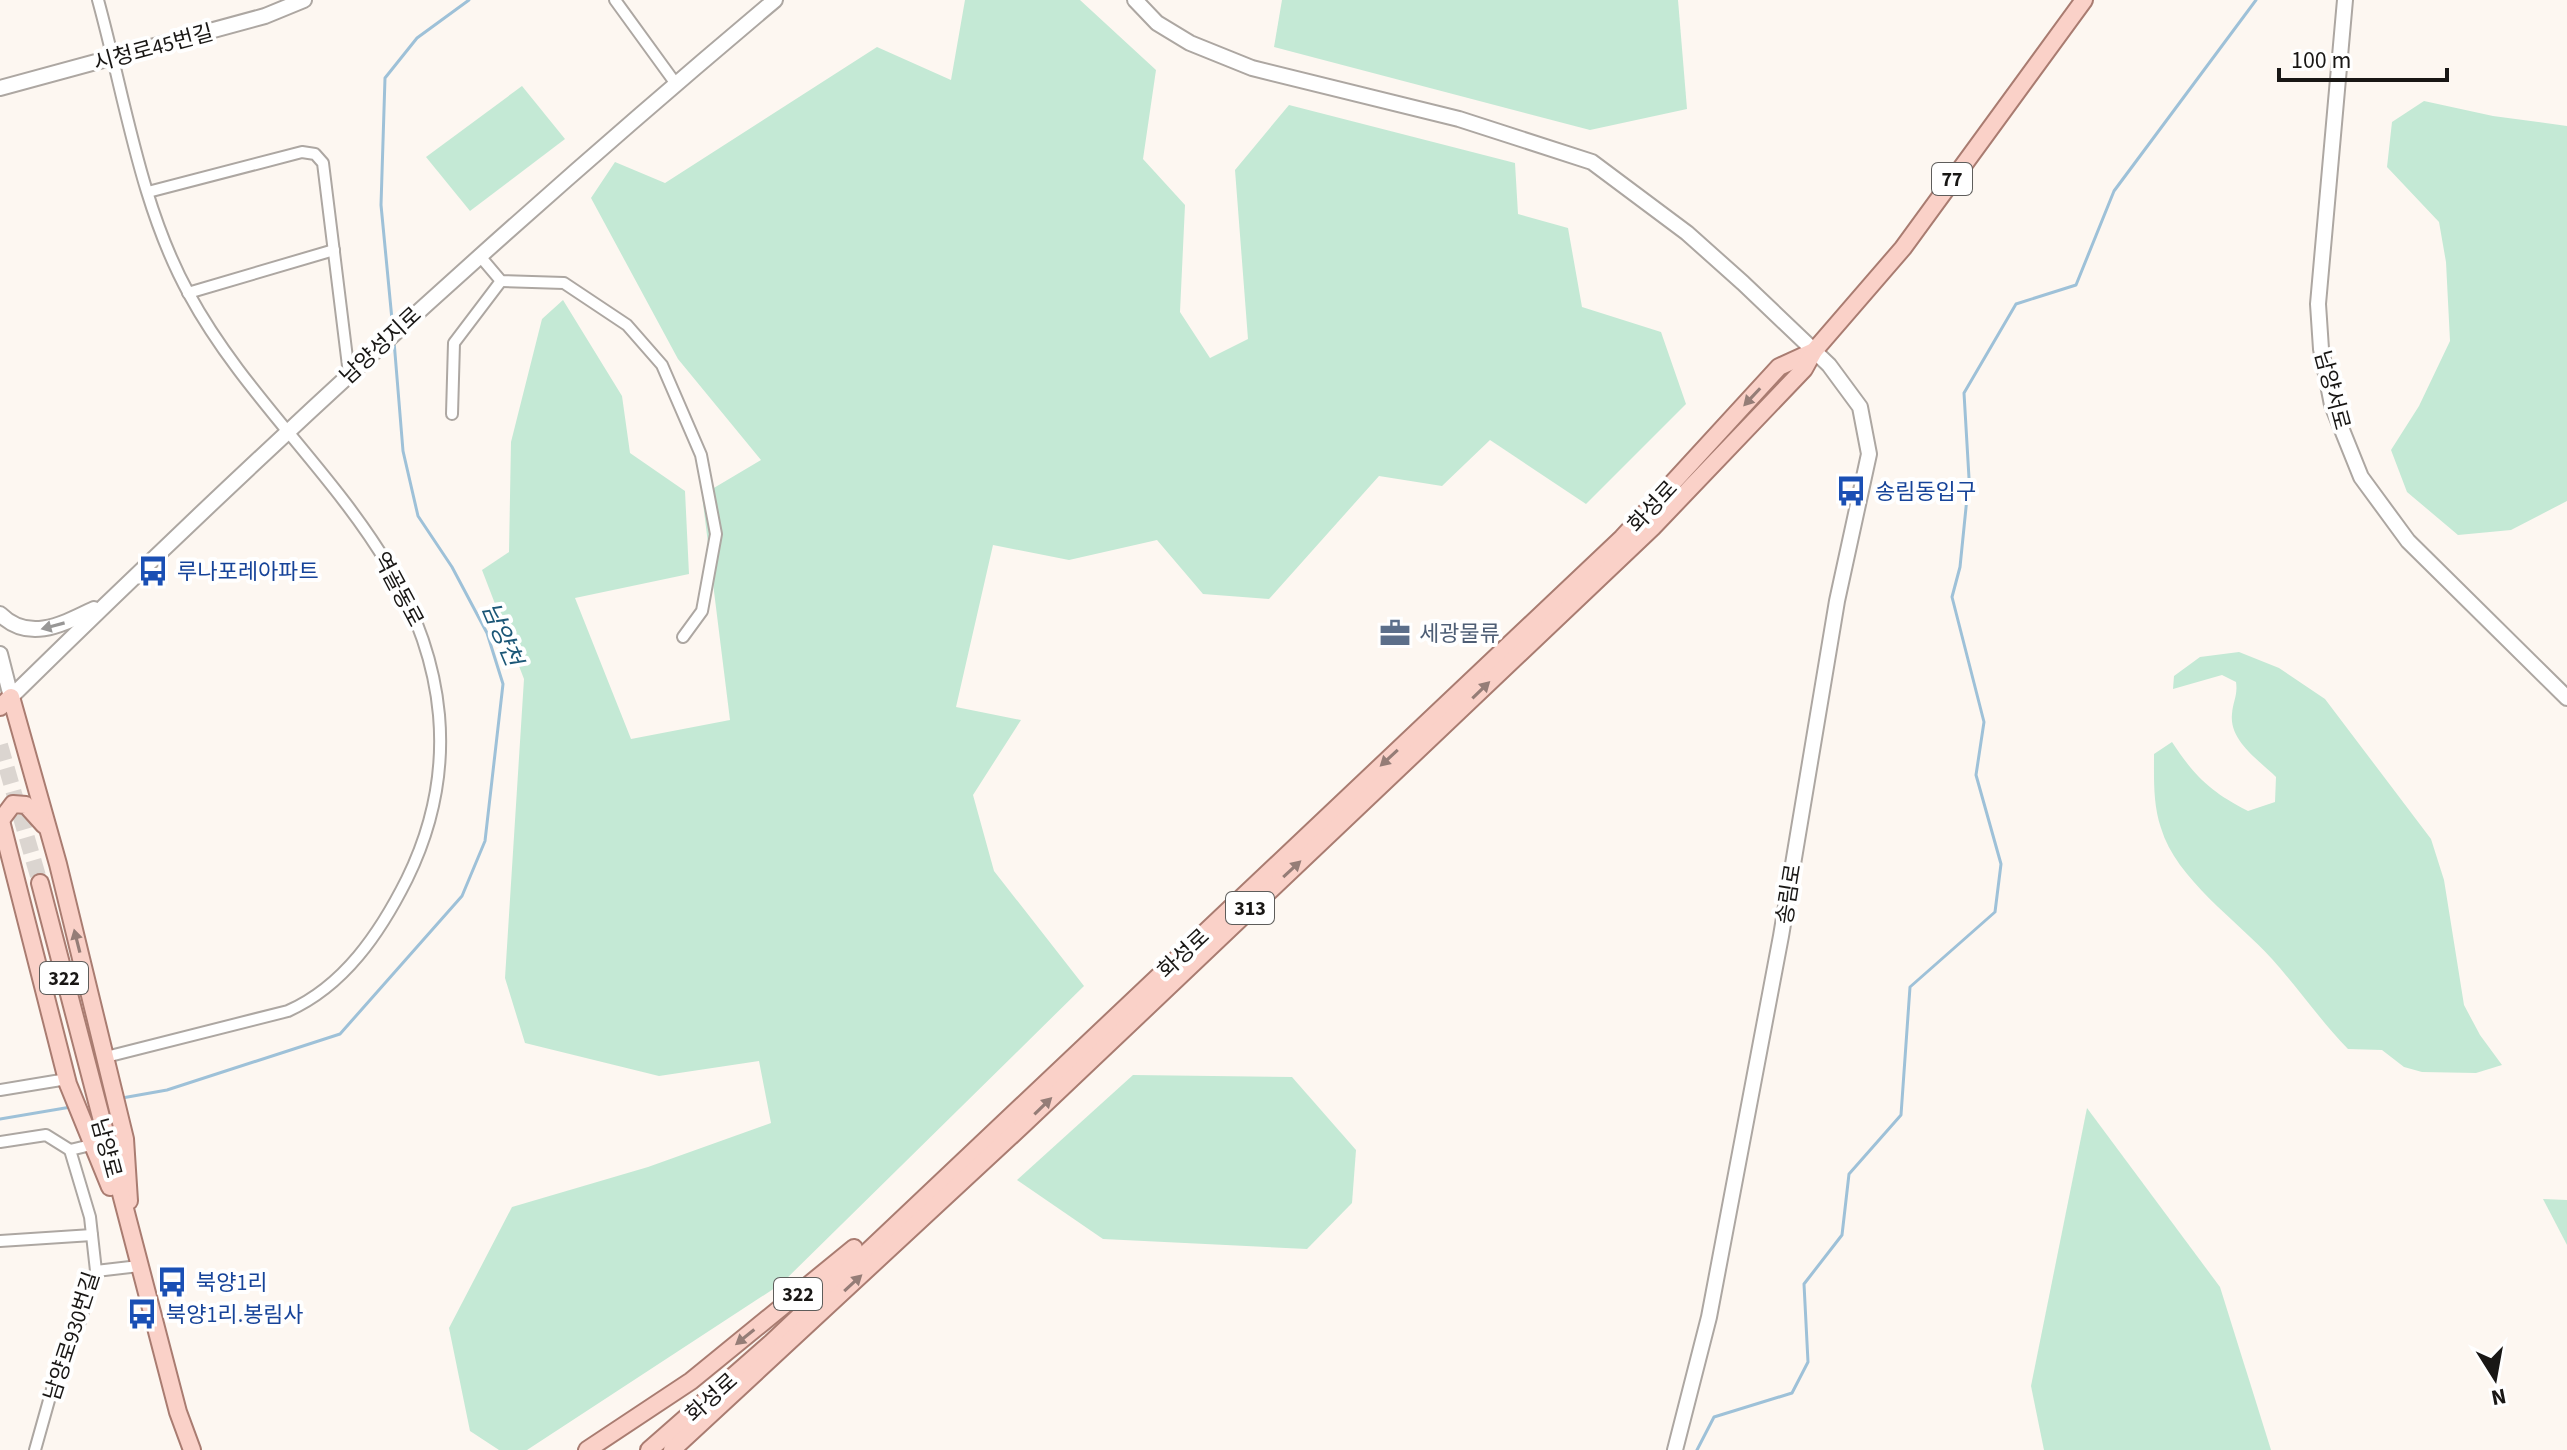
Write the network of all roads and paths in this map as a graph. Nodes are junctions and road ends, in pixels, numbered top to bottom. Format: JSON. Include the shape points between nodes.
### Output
{"nodes":[{"id":1,"x":98,"y":0,"type":"edge"},
{"id":2,"x":304,"y":0,"type":"edge"},
{"id":3,"x":615,"y":0,"type":"edge"},
{"id":4,"x":775,"y":0,"type":"edge"},
{"id":5,"x":1135,"y":0,"type":"edge"},
{"id":6,"x":2084,"y":0,"type":"edge"},
{"id":7,"x":2345,"y":0,"type":"edge"},
{"id":8,"x":114,"y":57,"type":"junction"},
{"id":9,"x":676,"y":84,"type":"junction"},
{"id":10,"x":0,"y":88,"type":"edge"},
{"id":11,"x":148,"y":192,"type":"junction"},
{"id":12,"x":334,"y":250,"type":"junction"},
{"id":13,"x":479,"y":255,"type":"junction"},
{"id":14,"x":501,"y":281,"type":"junction"},
{"id":15,"x":188,"y":293,"type":"junction"},
{"id":16,"x":1814,"y":351,"type":"junction"},
{"id":17,"x":349,"y":374,"type":"junction"},
{"id":18,"x":452,"y":414,"type":"dead end"},
{"id":19,"x":290,"y":432,"type":"junction"},
{"id":20,"x":106,"y":604,"type":"junction"},
{"id":21,"x":0,"y":614,"type":"edge"},
{"id":22,"x":683,"y":637,"type":"dead end"},
{"id":23,"x":0,"y":654,"type":"edge"},
{"id":24,"x":2567,"y":698,"type":"edge"},
{"id":25,"x":6,"y":702,"type":"edge"},
{"id":26,"x":0,"y":818,"type":"edge"},
{"id":27,"x":0,"y":839,"type":"edge"},
{"id":28,"x":12,"y":864,"type":"junction"},
{"id":29,"x":58,"y":864,"type":"junction"},
{"id":30,"x":40,"y":883,"type":"tunnel mouth"},
{"id":31,"x":108,"y":1064,"type":"junction"},
{"id":32,"x":68,"y":1081,"type":"junction"},
{"id":33,"x":0,"y":1090,"type":"edge"},
{"id":34,"x":999,"y":1126,"type":"junction"},
{"id":35,"x":92,"y":1134,"type":"junction"},
{"id":36,"x":0,"y":1142,"type":"edge"},
{"id":37,"x":70,"y":1150,"type":"junction"},
{"id":38,"x":130,"y":1232,"type":"junction"},
{"id":39,"x":92,"y":1235,"type":"junction"},
{"id":40,"x":0,"y":1241,"type":"edge"},
{"id":41,"x":139,"y":1266,"type":"junction"},
{"id":42,"x":96,"y":1271,"type":"junction"},
{"id":43,"x":178,"y":1412,"type":"junction"},
{"id":44,"x":35,"y":1450,"type":"edge"},
{"id":45,"x":182,"y":1450,"type":"edge"},
{"id":46,"x":192,"y":1450,"type":"edge"},
{"id":47,"x":587,"y":1450,"type":"edge"},
{"id":48,"x":649,"y":1450,"type":"edge"},
{"id":49,"x":672,"y":1450,"type":"edge"},
{"id":50,"x":1675,"y":1450,"type":"edge"}],
"edges":[{"from":1,"to":8,"type":"street","name":"역골동로"},
{"from":2,"to":8,"type":"main road","name":"시청로45번길","via":[[265,16]]},
{"from":3,"to":9,"type":"street"},
{"from":4,"to":9,"type":"main road","name":"남양성지로"},
{"from":5,"to":16,"type":"main road","name":"송림로","via":[[1157,23],[1190,43],[1252,68],[1459,119],[1592,162],[1687,233]]},
{"from":6,"to":16,"type":"main road","name":"화성로","number":"77","via":[[1903,248]]},
{"from":7,"to":24,"type":"main road","name":"남양서로","via":[[2318,304],[2332,405],[2361,477],[2408,541]]},
{"from":8,"to":10,"type":"main road","name":"시청로45번길"},
{"from":8,"to":11,"type":"street","name":"역골동로"},
{"from":9,"to":13,"type":"main road","name":"남양성지로"},
{"from":11,"to":12,"type":"street","via":[[302,152],[315,154],[323,163]]},
{"from":11,"to":15,"type":"street","name":"역골동로"},
{"from":12,"to":15,"type":"street"},
{"from":12,"to":17,"type":"street"},
{"from":13,"to":14,"type":"street"},
{"from":13,"to":17,"type":"main road","name":"남양성지로"},
{"from":14,"to":18,"type":"street","via":[[454,343]]},
{"from":14,"to":22,"type":"street","via":[[564,283],[627,325],[662,365],[701,455],[716,534],[702,611]]},
{"from":15,"to":19,"type":"street","name":"역골동로","via":[[218,341]]},
{"from":16,"to":34,"type":"main road","name":"화성로","number":"313","one_way":true,"via":[[1779,367],[1622,538]]},
{"from":49,"to":16,"type":"main road","name":"화성로","number":"313","one_way":true,"via":[[1652,528],[1804,369]]},
{"from":16,"to":50,"type":"main road","name":"송림로","via":[[1860,407],[1869,454],[1837,601],[1709,1317]]},
{"from":17,"to":19,"type":"main road","name":"남양성지로"},
{"from":19,"to":20,"type":"main road","name":"남양성지로"},
{"from":19,"to":31,"type":"street","name":"역골동로","via":[[388,562],[421,630],[439,722],[437,784],[429,823],[394,902],[360,953],[326,990],[272,1016]]},
{"from":20,"to":21,"type":"main road","one_way":true,"via":[[46,629],[21,628]]},
{"from":20,"to":25,"type":"main road","name":"남양성지로"},
{"from":23,"to":25,"type":"main road"},
{"from":25,"to":29,"type":"main road"},
{"from":26,"to":28,"type":"main road"},
{"from":26,"to":29,"type":"main road","via":[[13,804],[33,810]]},
{"from":27,"to":28,"type":"main road"},
{"from":28,"to":32,"type":"main road"},
{"from":31,"to":29,"type":"main road","one_way":true},
{"from":30,"to":35,"type":"main road","name":"남양로","number":"322","via":[[87,1073]]},
{"from":31,"to":38,"type":"main road","via":[[125,1139]]},
{"from":32,"to":33,"type":"street"},
{"from":32,"to":35,"type":"main road"},
{"from":34,"to":47,"type":"main road","number":"322","one_way":true,"via":[[927,1179],[863,1241],[691,1381]]},
{"from":34,"to":48,"type":"main road","name":"화성로","number":"313","via":[[771,1343]]},
{"from":35,"to":37,"type":"street"},
{"from":35,"to":38,"type":"main road","name":"남양로","number":"322"},
{"from":36,"to":37,"type":"street","via":[[46,1135]]},
{"from":37,"to":39,"type":"street","name":"남양로930번길"},
{"from":38,"to":41,"type":"main road","name":"남양로","number":"322"},
{"from":39,"to":40,"type":"street"},
{"from":39,"to":42,"type":"street","name":"남양로930번길"},
{"from":41,"to":42,"type":"street"},
{"from":41,"to":43,"type":"main road","name":"남양로","number":"322"},
{"from":42,"to":44,"type":"street","name":"남양로930번길"},
{"from":43,"to":45,"type":"main road","name":"남양로","number":"322"},
{"from":43,"to":46,"type":"main road","name":"남양로","number":"322"}]}
